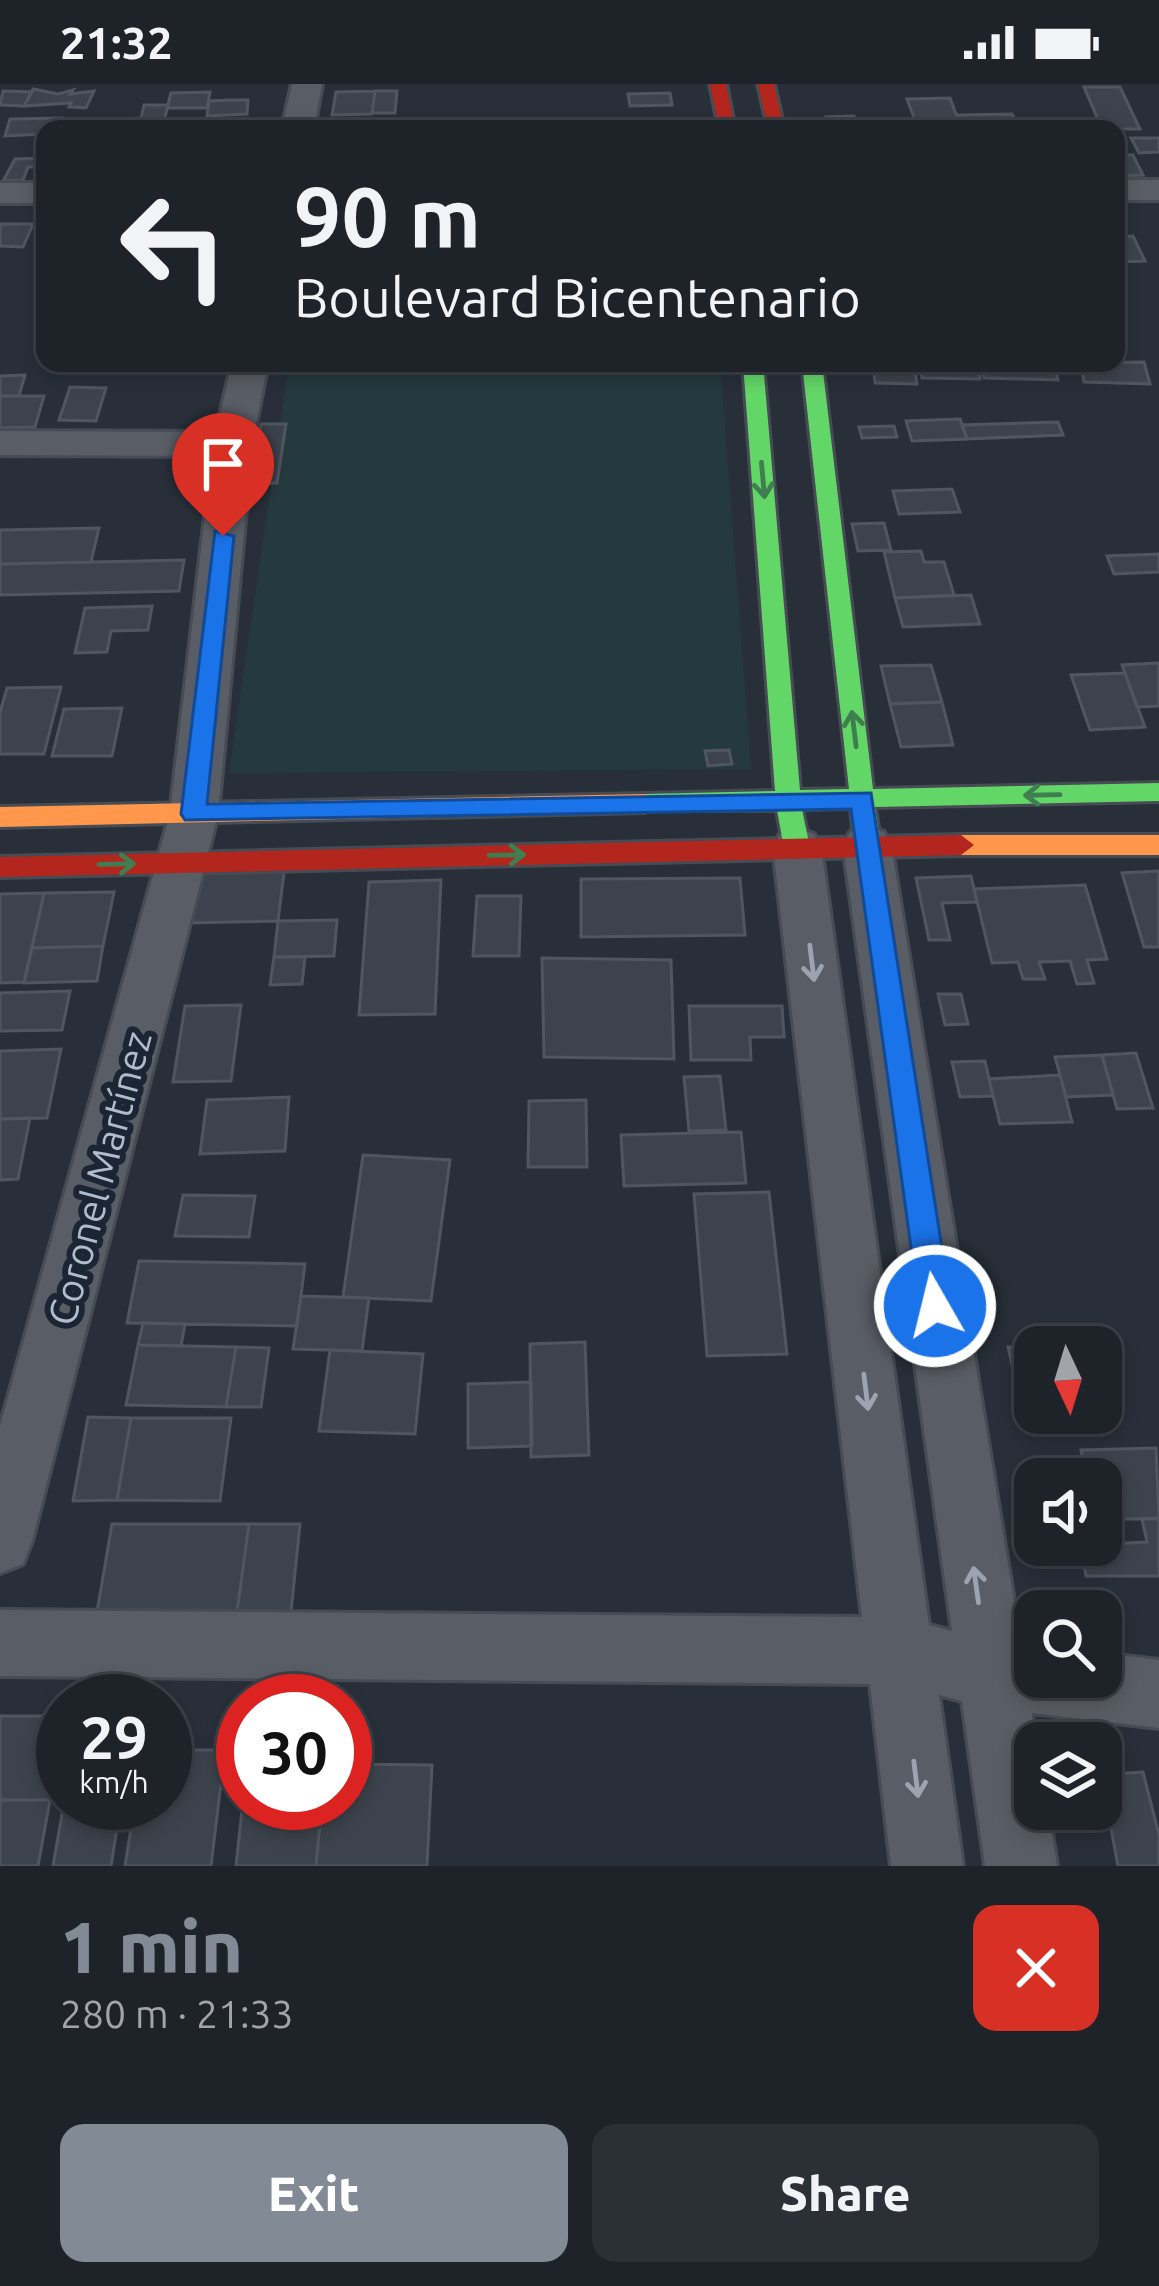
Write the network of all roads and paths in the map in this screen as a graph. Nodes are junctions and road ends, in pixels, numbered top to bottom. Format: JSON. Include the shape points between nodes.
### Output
{"nodes":[{"id":1,"x":307,"y":84,"type":"edge"},
{"id":2,"x":718,"y":84,"type":"edge"},
{"id":3,"x":766,"y":84,"type":"edge"},
{"id":4,"x":300,"y":120,"type":"edge"},
{"id":5,"x":725,"y":120,"type":"edge"},
{"id":6,"x":774,"y":120,"type":"edge"},
{"id":7,"x":1125,"y":190,"type":"edge"},
{"id":8,"x":1159,"y":190,"type":"edge"},
{"id":9,"x":0,"y":193,"type":"edge"},
{"id":10,"x":36,"y":193,"type":"edge"},
{"id":11,"x":248,"y":372,"type":"edge"},
{"id":12,"x":755,"y":372,"type":"edge"},
{"id":13,"x":813,"y":372,"type":"edge"},
{"id":14,"x":0,"y":443,"type":"edge"},
{"id":15,"x":233,"y":444,"type":"junction"},
{"id":16,"x":1159,"y":792,"type":"edge"},
{"id":17,"x":0,"y":818,"type":"edge"},
{"id":18,"x":865,"y":822,"type":"junction"},
{"id":19,"x":793,"y":824,"type":"junction"},
{"id":20,"x":188,"y":838,"type":"junction"},
{"id":21,"x":1159,"y":845,"type":"edge"},
{"id":22,"x":0,"y":867,"type":"edge"},
{"id":23,"x":0,"y":1541,"type":"edge"},
{"id":24,"x":0,"y":1643,"type":"edge"},
{"id":25,"x":899,"y":1651,"type":"junction"},
{"id":26,"x":989,"y":1674,"type":"junction"},
{"id":27,"x":1159,"y":1694,"type":"edge"},
{"id":28,"x":927,"y":1866,"type":"edge"},
{"id":29,"x":1021,"y":1866,"type":"edge"}],
"edges":[{"from":1,"to":4,"type":"street"},
{"from":2,"to":5,"type":"main road"},
{"from":3,"to":6,"type":"main road"},
{"from":7,"to":8,"type":"street"},
{"from":9,"to":10,"type":"street"},
{"from":11,"to":15,"type":"street","name":"Coronel Martínez"},
{"from":12,"to":19,"type":"main road","one_way":true},
{"from":18,"to":13,"type":"main road","one_way":true},
{"from":14,"to":15,"type":"street"},
{"from":15,"to":20,"type":"street","name":"Coronel Martínez"},
{"from":16,"to":18,"type":"main road","one_way":true},
{"from":17,"to":20,"type":"main road"},
{"from":18,"to":19,"type":"main road"},
{"from":18,"to":19,"type":"main road"},
{"from":18,"to":21,"type":"main road"},
{"from":26,"to":18,"type":"street","one_way":true},
{"from":19,"to":20,"type":"main road"},
{"from":20,"to":19,"type":"main road","one_way":true},
{"from":19,"to":25,"type":"street","one_way":true},
{"from":22,"to":20,"type":"main road","one_way":true},
{"from":20,"to":23,"type":"street","name":"Coronel Martínez"},
{"from":24,"to":25,"type":"street"},
{"from":25,"to":26,"type":"street"},
{"from":25,"to":28,"type":"street","one_way":true},
{"from":26,"to":27,"type":"street"},
{"from":26,"to":29,"type":"street"}]}
